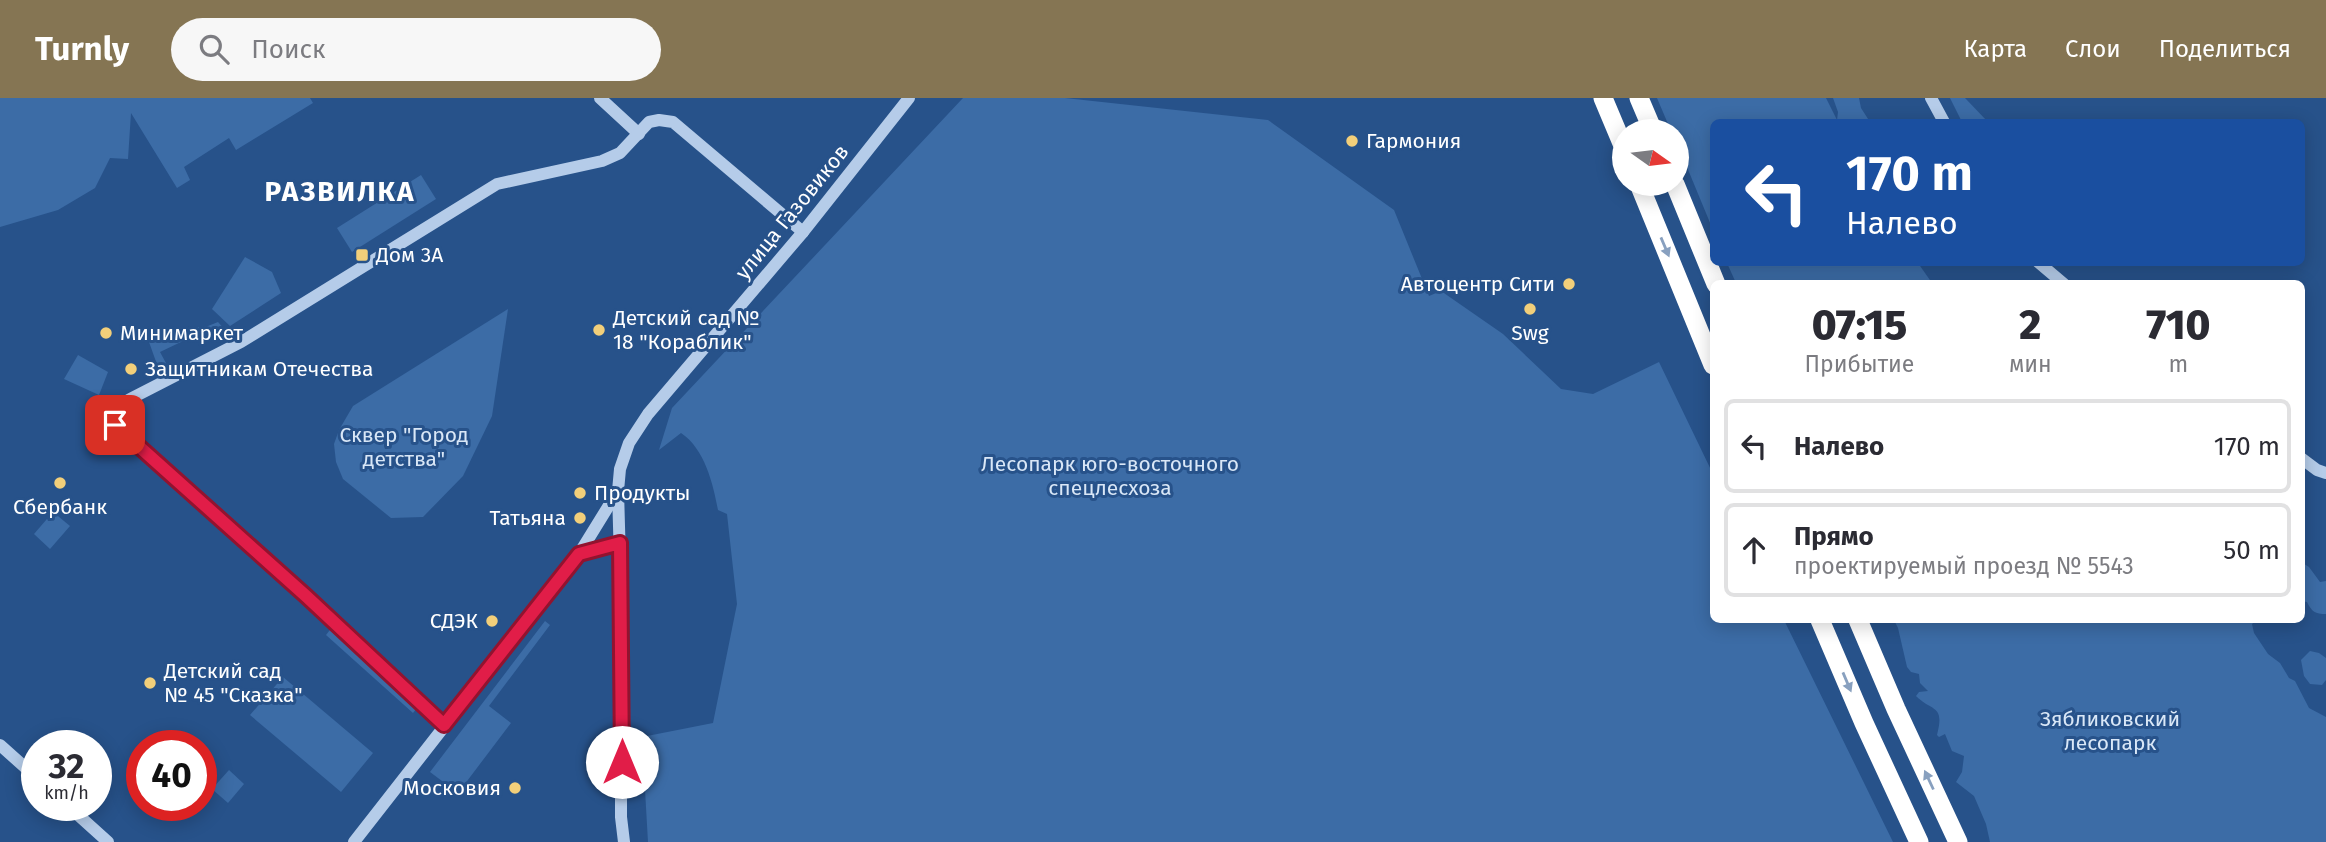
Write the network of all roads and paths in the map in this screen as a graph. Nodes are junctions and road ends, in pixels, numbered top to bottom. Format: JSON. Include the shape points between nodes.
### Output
{"nodes":[{"id":1,"x":600,"y":98,"type":"edge"},
{"id":2,"x":909,"y":98,"type":"edge"},
{"id":3,"x":1603,"y":98,"type":"edge"},
{"id":4,"x":1639,"y":98,"type":"edge"},
{"id":5,"x":1931,"y":98,"type":"edge"},
{"id":6,"x":1612,"y":119,"type":"edge"},
{"id":7,"x":1648,"y":119,"type":"edge"},
{"id":8,"x":1942,"y":119,"type":"edge"},
{"id":9,"x":639,"y":134,"type":"junction"},
{"id":10,"x":1644,"y":196,"type":"edge"},
{"id":11,"x":1680,"y":196,"type":"edge"},
{"id":12,"x":803,"y":232,"type":"junction"},
{"id":13,"x":2043,"y":266,"type":"edge"},
{"id":14,"x":1714,"y":280,"type":"edge"},
{"id":15,"x":2059,"y":280,"type":"edge"},
{"id":16,"x":1710,"y":358,"type":"edge"},
{"id":17,"x":2305,"y":461,"type":"edge"},
{"id":18,"x":2326,"y":473,"type":"edge"},
{"id":19,"x":618,"y":491,"type":"junction"},
{"id":20,"x":620,"y":543,"type":"junction"},
{"id":21,"x":579,"y":554,"type":"junction"},
{"id":22,"x":1821,"y":623,"type":"edge"},
{"id":23,"x":1858,"y":623,"type":"edge"},
{"id":24,"x":444,"y":725,"type":"junction"},
{"id":25,"x":0,"y":745,"type":"edge"},
{"id":26,"x":21,"y":764,"type":"edge"},
{"id":27,"x":85,"y":821,"type":"edge"},
{"id":28,"x":108,"y":842,"type":"edge"},
{"id":29,"x":354,"y":842,"type":"edge"},
{"id":30,"x":624,"y":842,"type":"edge"},
{"id":31,"x":1919,"y":842,"type":"edge"},
{"id":32,"x":1958,"y":842,"type":"edge"}],
"edges":[{"from":1,"to":9,"type":"street"},
{"from":2,"to":12,"type":"street","name":"улица Газовиков"},
{"from":3,"to":6,"type":"highway"},
{"from":4,"to":7,"type":"highway"},
{"from":5,"to":8,"type":"street"},
{"from":9,"to":12,"type":"street","via":[[649,122],[673,122]]},
{"from":9,"to":24,"type":"street","via":[[620,153],[602,161],[497,184],[241,342],[111,411],[111,421]]},
{"from":10,"to":16,"type":"highway","one_way":true},
{"from":11,"to":14,"type":"highway"},
{"from":12,"to":19,"type":"street","name":"улица Газовиков","via":[[648,414],[629,443]]},
{"from":13,"to":15,"type":"street"},
{"from":17,"to":18,"type":"street"},
{"from":19,"to":20,"type":"street"},
{"from":19,"to":21,"type":"street"},
{"from":20,"to":21,"type":"street"},
{"from":20,"to":30,"type":"street"},
{"from":21,"to":24,"type":"street"},
{"from":22,"to":31,"type":"highway","one_way":true},
{"from":32,"to":23,"type":"highway","one_way":true},
{"from":24,"to":29,"type":"street"},
{"from":25,"to":26,"type":"street"},
{"from":27,"to":28,"type":"street"}]}
